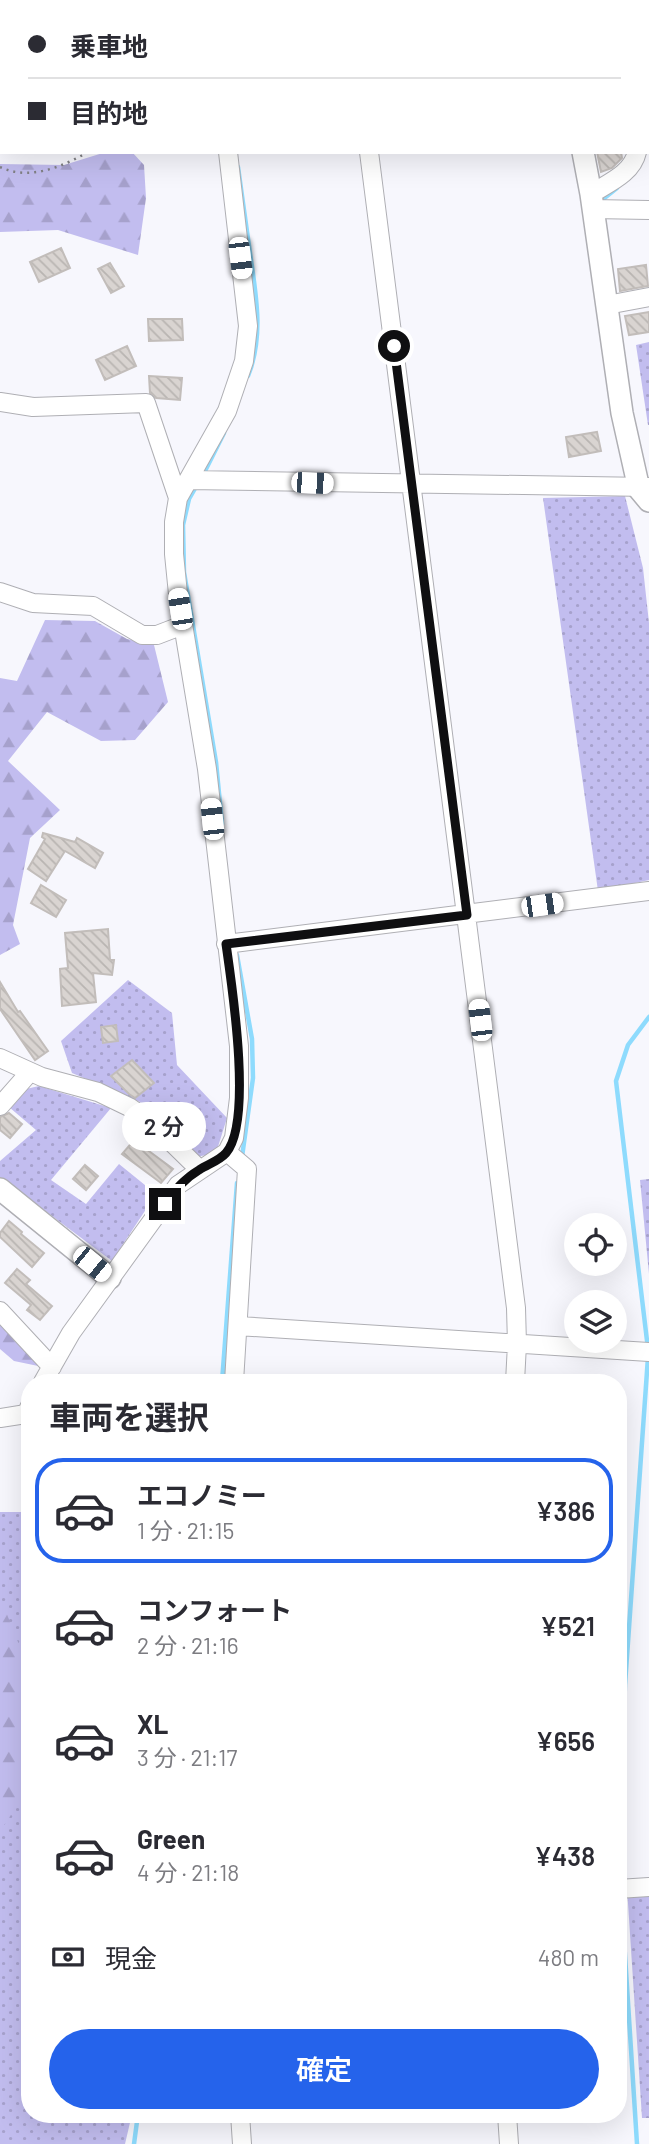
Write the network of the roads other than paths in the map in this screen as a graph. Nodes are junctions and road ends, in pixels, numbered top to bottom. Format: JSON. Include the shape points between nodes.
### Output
{"nodes":[{"id":1,"x":228,"y":154,"type":"edge"},
{"id":2,"x":369,"y":154,"type":"edge"},
{"id":3,"x":583,"y":154,"type":"edge"},
{"id":4,"x":636,"y":154,"type":"edge"},
{"id":5,"x":592,"y":202,"type":"junction"},
{"id":6,"x":649,"y":210,"type":"edge"},
{"id":7,"x":649,"y":297,"type":"edge"},
{"id":8,"x":607,"y":305,"type":"junction"},
{"id":9,"x":0,"y":402,"type":"edge"},
{"id":10,"x":188,"y":480,"type":"junction"},
{"id":11,"x":412,"y":485,"type":"junction"},
{"id":12,"x":646,"y":492,"type":"edge"},
{"id":13,"x":178,"y":498,"type":"junction"},
{"id":14,"x":0,"y":592,"type":"edge"},
{"id":15,"x":183,"y":625,"type":"junction"},
{"id":16,"x":649,"y":891,"type":"edge"},
{"id":17,"x":467,"y":915,"type":"junction"},
{"id":18,"x":226,"y":944,"type":"junction"},
{"id":19,"x":0,"y":1058,"type":"edge"},
{"id":20,"x":30,"y":1072,"type":"junction"},
{"id":21,"x":0,"y":1106,"type":"edge"},
{"id":22,"x":227,"y":1152,"type":"junction"},
{"id":23,"x":199,"y":1169,"type":"junction"},
{"id":24,"x":0,"y":1189,"type":"edge"},
{"id":25,"x":110,"y":1278,"type":"junction"},
{"id":26,"x":0,"y":1311,"type":"edge"},
{"id":27,"x":238,"y":1326,"type":"junction"},
{"id":28,"x":517,"y":1344,"type":"junction"},
{"id":29,"x":649,"y":1352,"type":"edge"},
{"id":30,"x":46,"y":1374,"type":"edge"},
{"id":31,"x":48,"y":1374,"type":"edge"},
{"id":32,"x":235,"y":1374,"type":"edge"},
{"id":33,"x":515,"y":1374,"type":"edge"},
{"id":34,"x":21,"y":1415,"type":"edge"},
{"id":35,"x":0,"y":1418,"type":"edge"},
{"id":36,"x":649,"y":1887,"type":"edge"},
{"id":37,"x":627,"y":1888,"type":"edge"},
{"id":38,"x":241,"y":2123,"type":"edge"},
{"id":39,"x":508,"y":2123,"type":"edge"},
{"id":40,"x":242,"y":2144,"type":"edge"},
{"id":41,"x":509,"y":2144,"type":"edge"}],
"edges":[{"from":1,"to":10,"type":"street","via":[[248,327],[244,361],[227,411]]},
{"from":2,"to":11,"type":"street"},
{"from":3,"to":5,"type":"street"},
{"from":4,"to":5,"type":"street","via":[[626,172]]},
{"from":5,"to":6,"type":"street"},
{"from":5,"to":8,"type":"street"},
{"from":7,"to":8,"type":"street"},
{"from":8,"to":12,"type":"street","via":[[622,414]]},
{"from":9,"to":13,"type":"street","via":[[33,407],[146,403]]},
{"from":10,"to":11,"type":"street"},
{"from":10,"to":13,"type":"street"},
{"from":11,"to":12,"type":"street"},
{"from":11,"to":17,"type":"street"},
{"from":13,"to":15,"type":"street","via":[[174,554]]},
{"from":14,"to":15,"type":"street","via":[[33,603],[93,606],[142,635],[157,635]]},
{"from":15,"to":18,"type":"street","via":[[207,769]]},
{"from":16,"to":17,"type":"street"},
{"from":17,"to":18,"type":"street"},
{"from":17,"to":28,"type":"street"},
{"from":18,"to":22,"type":"street","via":[[239,1046],[239,1098],[234,1138]]},
{"from":19,"to":20,"type":"street"},
{"from":20,"to":21,"type":"street"},
{"from":20,"to":23,"type":"street","via":[[98,1092],[129,1107]]},
{"from":22,"to":23,"type":"street"},
{"from":22,"to":27,"type":"street","via":[[247,1169]]},
{"from":23,"to":25,"type":"street","via":[[178,1185]]},
{"from":24,"to":25,"type":"street"},
{"from":25,"to":31,"type":"street"},
{"from":26,"to":30,"type":"street"},
{"from":27,"to":28,"type":"street"},
{"from":27,"to":32,"type":"street"},
{"from":28,"to":29,"type":"street"},
{"from":28,"to":33,"type":"street"},
{"from":34,"to":35,"type":"street"},
{"from":36,"to":37,"type":"street"},
{"from":38,"to":40,"type":"street"},
{"from":39,"to":41,"type":"street"}]}
